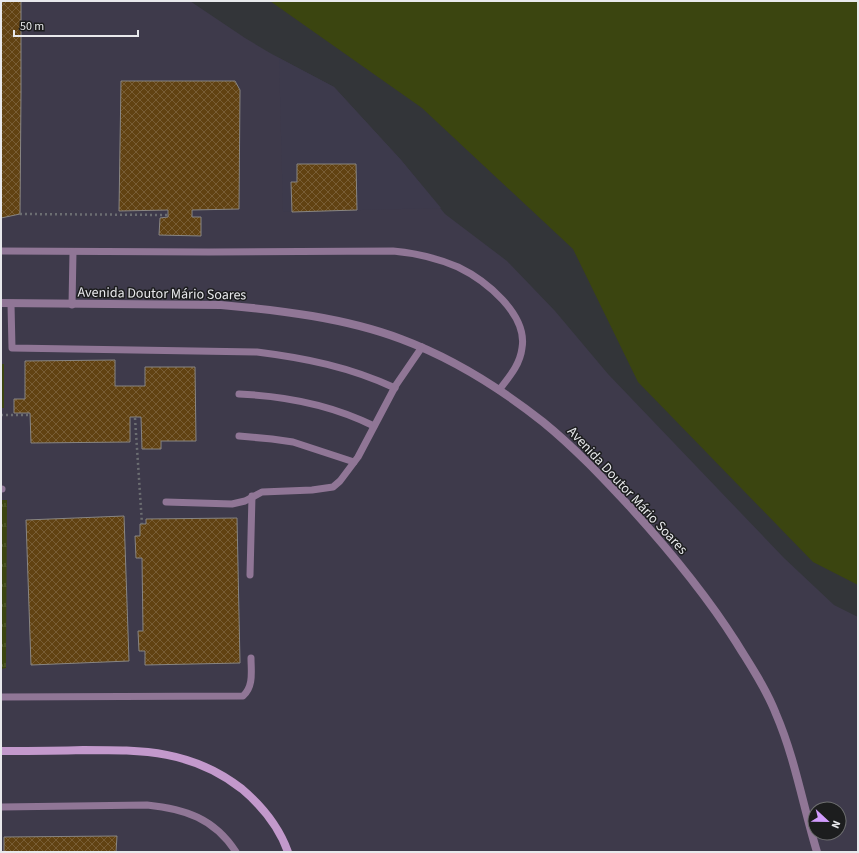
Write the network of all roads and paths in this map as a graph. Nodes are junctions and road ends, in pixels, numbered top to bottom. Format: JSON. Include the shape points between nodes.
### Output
{"nodes":[{"id":1,"x":20,"y":214,"type":"dead end"},
{"id":2,"x":168,"y":215,"type":"dead end"},
{"id":3,"x":1,"y":252,"type":"edge"},
{"id":4,"x":73,"y":252,"type":"junction"},
{"id":5,"x":1,"y":304,"type":"edge"},
{"id":6,"x":11,"y":304,"type":"junction"},
{"id":7,"x":72,"y":305,"type":"junction"},
{"id":8,"x":422,"y":347,"type":"junction"},
{"id":9,"x":394,"y":388,"type":"junction"},
{"id":10,"x":499,"y":390,"type":"junction"},
{"id":11,"x":239,"y":394,"type":"dead end"},
{"id":12,"x":1,"y":415,"type":"edge"},
{"id":13,"x":30,"y":415,"type":"dead end"},
{"id":14,"x":135,"y":418,"type":"dead end"},
{"id":15,"x":374,"y":426,"type":"junction"},
{"id":16,"x":239,"y":436,"type":"dead end"},
{"id":17,"x":354,"y":462,"type":"junction"},
{"id":18,"x":252,"y":496,"type":"junction"},
{"id":19,"x":166,"y":502,"type":"dead end"},
{"id":20,"x":142,"y":524,"type":"dead end"},
{"id":21,"x":250,"y":576,"type":"dead end"},
{"id":22,"x":250,"y":658,"type":"dead end"},
{"id":23,"x":1,"y":697,"type":"edge"},
{"id":24,"x":1,"y":751,"type":"edge"},
{"id":25,"x":1,"y":807,"type":"edge"},
{"id":26,"x":236,"y":852,"type":"edge"},
{"id":27,"x":288,"y":852,"type":"edge"},
{"id":28,"x":817,"y":852,"type":"edge"}],
"edges":[{"from":1,"to":2,"type":"path"},
{"from":3,"to":4,"type":"lane"},
{"from":4,"to":7,"type":"lane"},
{"from":4,"to":10,"type":"lane","via":[[393,251],[410,252],[443,261],[458,267],[499,296],[510,308],[520,327],[523,347],[520,357]]},
{"from":5,"to":6,"type":"street","name":"Avenida Doutor Mário Soares"},
{"from":6,"to":7,"type":"street","name":"Avenida Doutor Mário Soares"},
{"from":6,"to":9,"type":"lane","via":[[12,348],[257,352],[328,364],[376,379]]},
{"from":7,"to":8,"type":"street","name":"Avenida Doutor Mário Soares","via":[[194,305],[253,308],[368,328]]},
{"from":8,"to":9,"type":"lane"},
{"from":8,"to":10,"type":"street","name":"Avenida Doutor Mário Soares"},
{"from":9,"to":15,"type":"lane"},
{"from":10,"to":28,"type":"street","name":"Avenida Doutor Mário Soares","via":[[544,422],[589,463],[671,553],[722,619],[777,714]]},
{"from":11,"to":15,"type":"lane","via":[[271,396],[309,403],[351,415]]},
{"from":12,"to":13,"type":"path"},
{"from":14,"to":20,"type":"path"},
{"from":15,"to":17,"type":"lane"},
{"from":16,"to":17,"type":"lane","via":[[293,442]]},
{"from":17,"to":18,"type":"lane","via":[[340,481],[332,487],[262,492]]},
{"from":18,"to":19,"type":"lane","via":[[245,501],[232,504]]},
{"from":18,"to":21,"type":"lane"},
{"from":22,"to":23,"type":"lane","via":[[251,683],[249,691],[244,696]]},
{"from":24,"to":27,"type":"main road","via":[[123,750],[154,752],[191,761],[211,769],[251,796],[268,815]]},
{"from":25,"to":26,"type":"lane","via":[[147,805],[170,808],[212,825]]}]}
